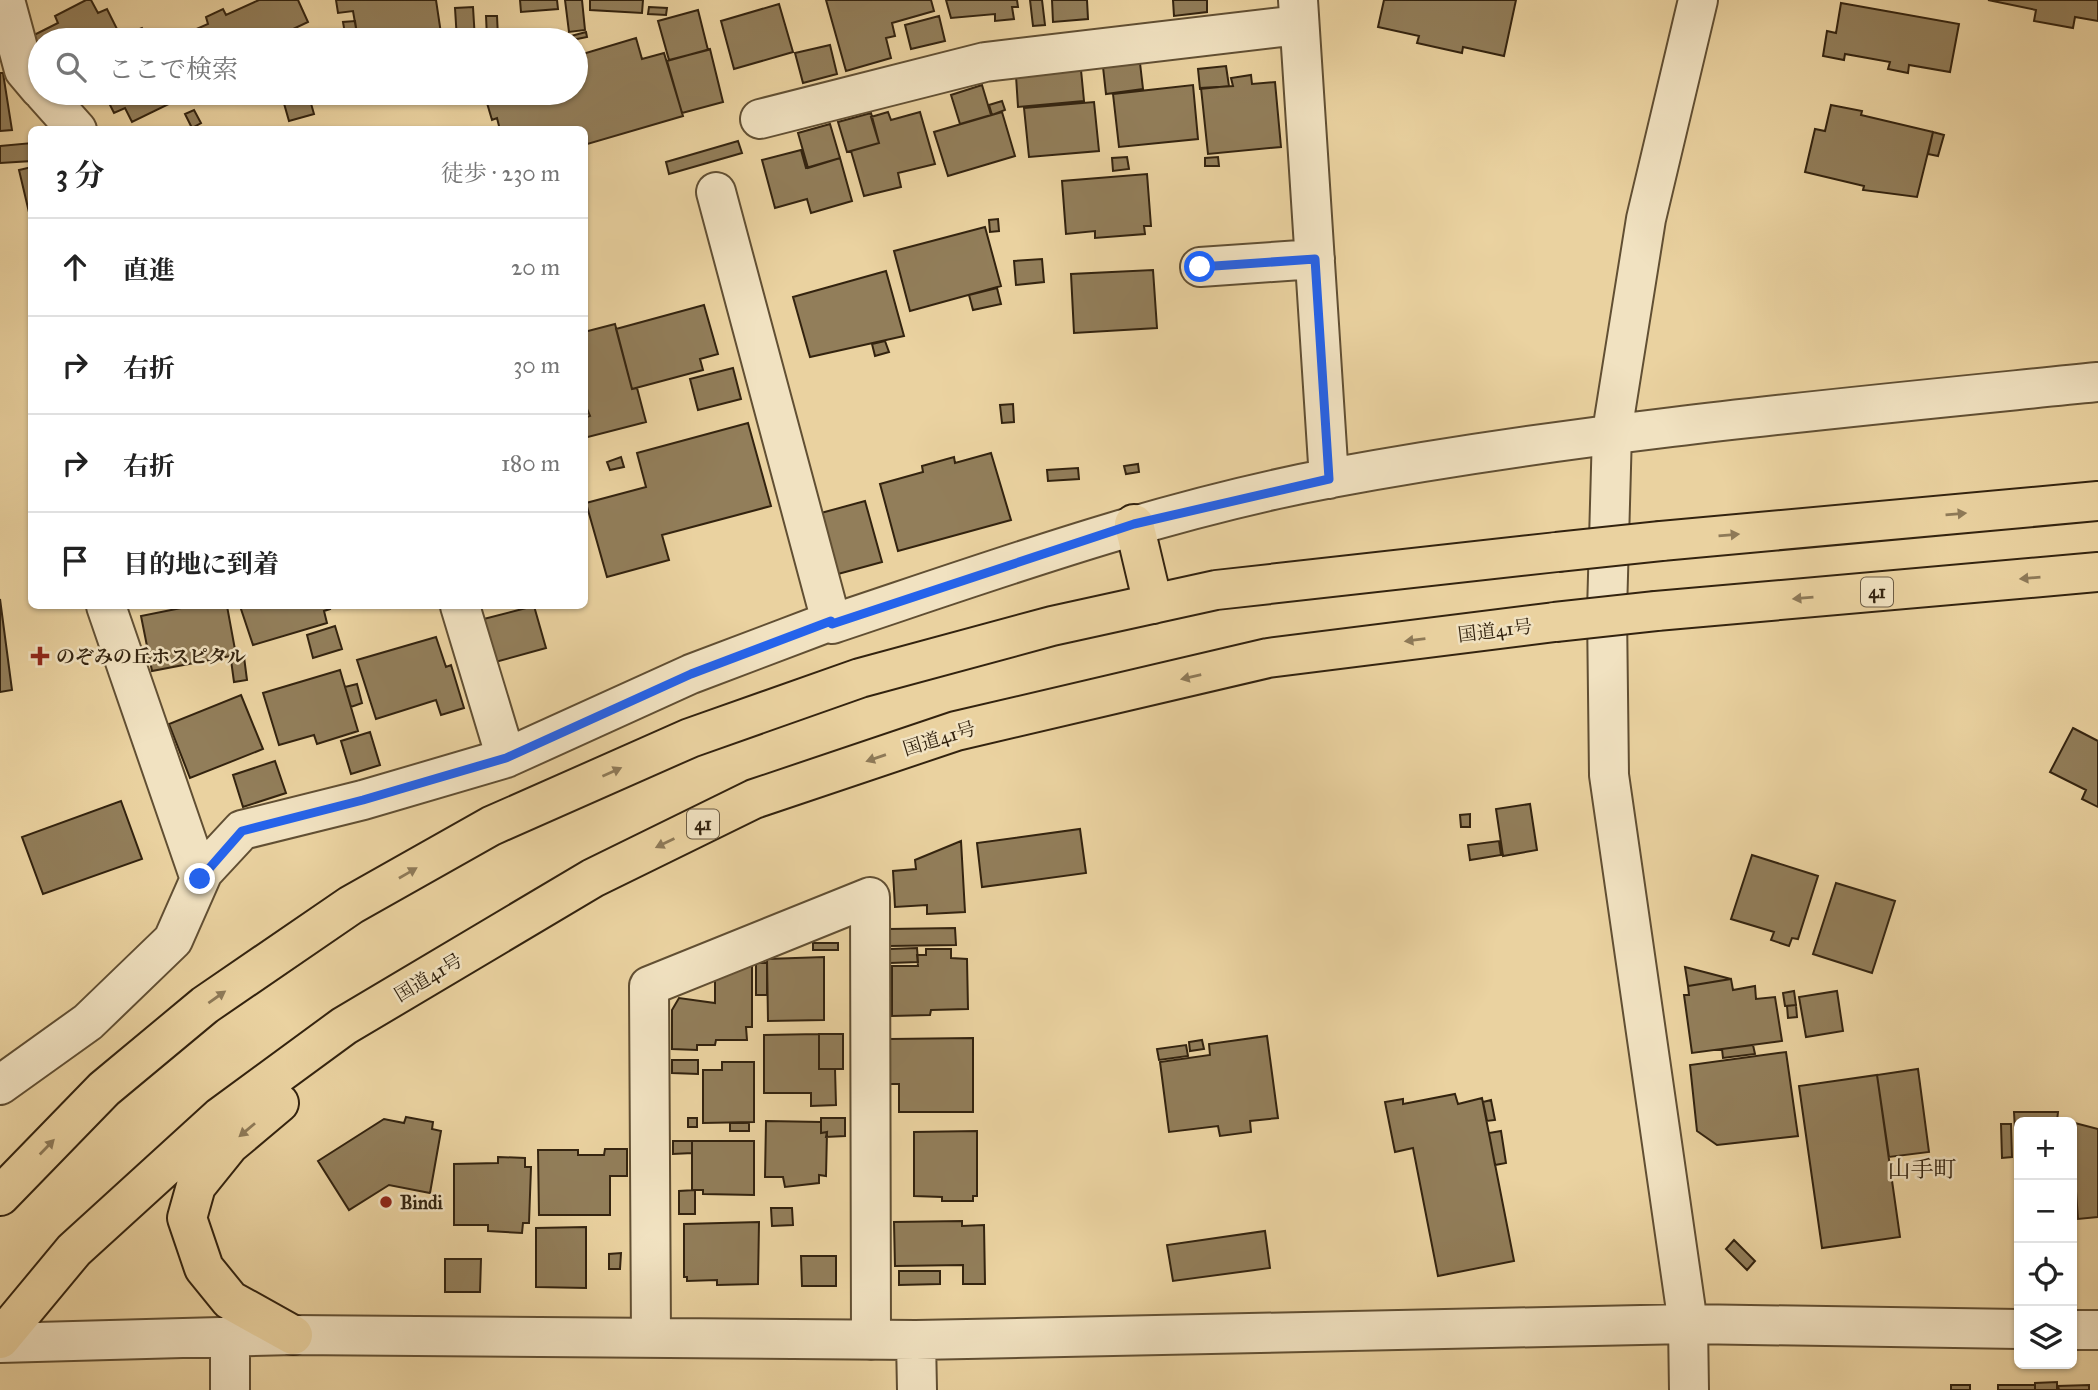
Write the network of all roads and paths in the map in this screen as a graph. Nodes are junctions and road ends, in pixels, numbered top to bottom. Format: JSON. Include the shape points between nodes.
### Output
{"nodes":[{"id":1,"x":5,"y":0,"type":"edge"},
{"id":2,"x":1698,"y":0,"type":"edge"},
{"id":3,"x":1299,"y":12,"type":"edge"},
{"id":4,"x":28,"y":75,"type":"edge"},
{"id":5,"x":55,"y":105,"type":"edge"},
{"id":6,"x":760,"y":119,"type":"dead end"},
{"id":7,"x":73,"y":126,"type":"edge"},
{"id":8,"x":716,"y":192,"type":"dead end"},
{"id":9,"x":1315,"y":259,"type":"junction"},
{"id":10,"x":1200,"y":267,"type":"dead end"},
{"id":11,"x":2098,"y":382,"type":"edge"},
{"id":12,"x":1612,"y":432,"type":"junction"},
{"id":13,"x":1329,"y":479,"type":"junction"},
{"id":14,"x":2098,"y":501,"type":"edge"},
{"id":15,"x":1134,"y":524,"type":"junction"},
{"id":16,"x":2098,"y":572,"type":"edge"},
{"id":17,"x":1153,"y":604,"type":"junction"},
{"id":18,"x":107,"y":609,"type":"edge"},
{"id":19,"x":461,"y":609,"type":"edge"},
{"id":20,"x":831,"y":621,"type":"junction"},
{"id":21,"x":506,"y":758,"type":"junction"},
{"id":22,"x":200,"y":879,"type":"junction"},
{"id":23,"x":387,"y":1002,"type":"junction"},
{"id":24,"x":0,"y":1086,"type":"edge"},
{"id":25,"x":0,"y":1196,"type":"edge"},
{"id":26,"x":1688,"y":1324,"type":"junction"},
{"id":27,"x":2014,"y":1329,"type":"edge"},
{"id":28,"x":2077,"y":1330,"type":"edge"},
{"id":29,"x":2098,"y":1330,"type":"edge"},
{"id":30,"x":230,"y":1335,"type":"junction"},
{"id":31,"x":293,"y":1335,"type":"junction"},
{"id":32,"x":651,"y":1336,"type":"junction"},
{"id":33,"x":871,"y":1340,"type":"junction"},
{"id":34,"x":916,"y":1340,"type":"junction"},
{"id":35,"x":0,"y":1341,"type":"edge"},
{"id":36,"x":230,"y":1390,"type":"edge"},
{"id":37,"x":917,"y":1390,"type":"edge"},
{"id":38,"x":1689,"y":1390,"type":"edge"}],
"edges":[{"from":1,"to":4,"type":"street"},
{"from":2,"to":12,"type":"street","via":[[1646,219]]},
{"from":3,"to":6,"type":"street","via":[[985,62]]},
{"from":3,"to":9,"type":"street"},
{"from":5,"to":7,"type":"street"},
{"from":8,"to":20,"type":"street"},
{"from":9,"to":10,"type":"street"},
{"from":9,"to":13,"type":"street"},
{"from":11,"to":12,"type":"street"},
{"from":12,"to":13,"type":"street"},
{"from":12,"to":26,"type":"street","via":[[1609,775]]},
{"from":13,"to":15,"type":"street"},
{"from":17,"to":14,"type":"highway","one_way":true,"bridge":true,"via":[[1216,590],[1557,552]]},
{"from":15,"to":17,"type":"highway"},
{"from":15,"to":20,"type":"street"},
{"from":16,"to":23,"type":"highway","name":"国道41号","number":"41","one_way":true,"bridge":true,"via":[[1656,611],[1268,658],[956,731],[754,799],[593,878]]},
{"from":25,"to":17,"type":"highway","one_way":true,"via":[[104,1088],[205,1005],[351,905],[491,826],[690,738],[860,678]]},
{"from":18,"to":22,"type":"street"},
{"from":19,"to":21,"type":"street"},
{"from":20,"to":21,"type":"street","via":[[691,674]]},
{"from":21,"to":22,"type":"street","via":[[242,831]]},
{"from":22,"to":24,"type":"street","via":[[173,940],[88,1022]]},
{"from":23,"to":31,"type":"highway","one_way":true,"via":[[362,1036],[229,1145],[196,1186],[187,1218],[204,1268],[230,1300]]},
{"from":23,"to":35,"type":"highway","name":"国道41号","number":"41","via":[[344,1026],[220,1117],[74,1250]]},
{"from":26,"to":27,"type":"street"},
{"from":26,"to":34,"type":"street"},
{"from":26,"to":38,"type":"street"},
{"from":28,"to":29,"type":"street"},
{"from":30,"to":31,"type":"street"},
{"from":30,"to":35,"type":"street"},
{"from":30,"to":36,"type":"street"},
{"from":31,"to":32,"type":"street"},
{"from":32,"to":33,"type":"street"},
{"from":32,"to":33,"type":"street","via":[[649,986],[870,897]]},
{"from":33,"to":34,"type":"street"},
{"from":34,"to":37,"type":"street"}]}
